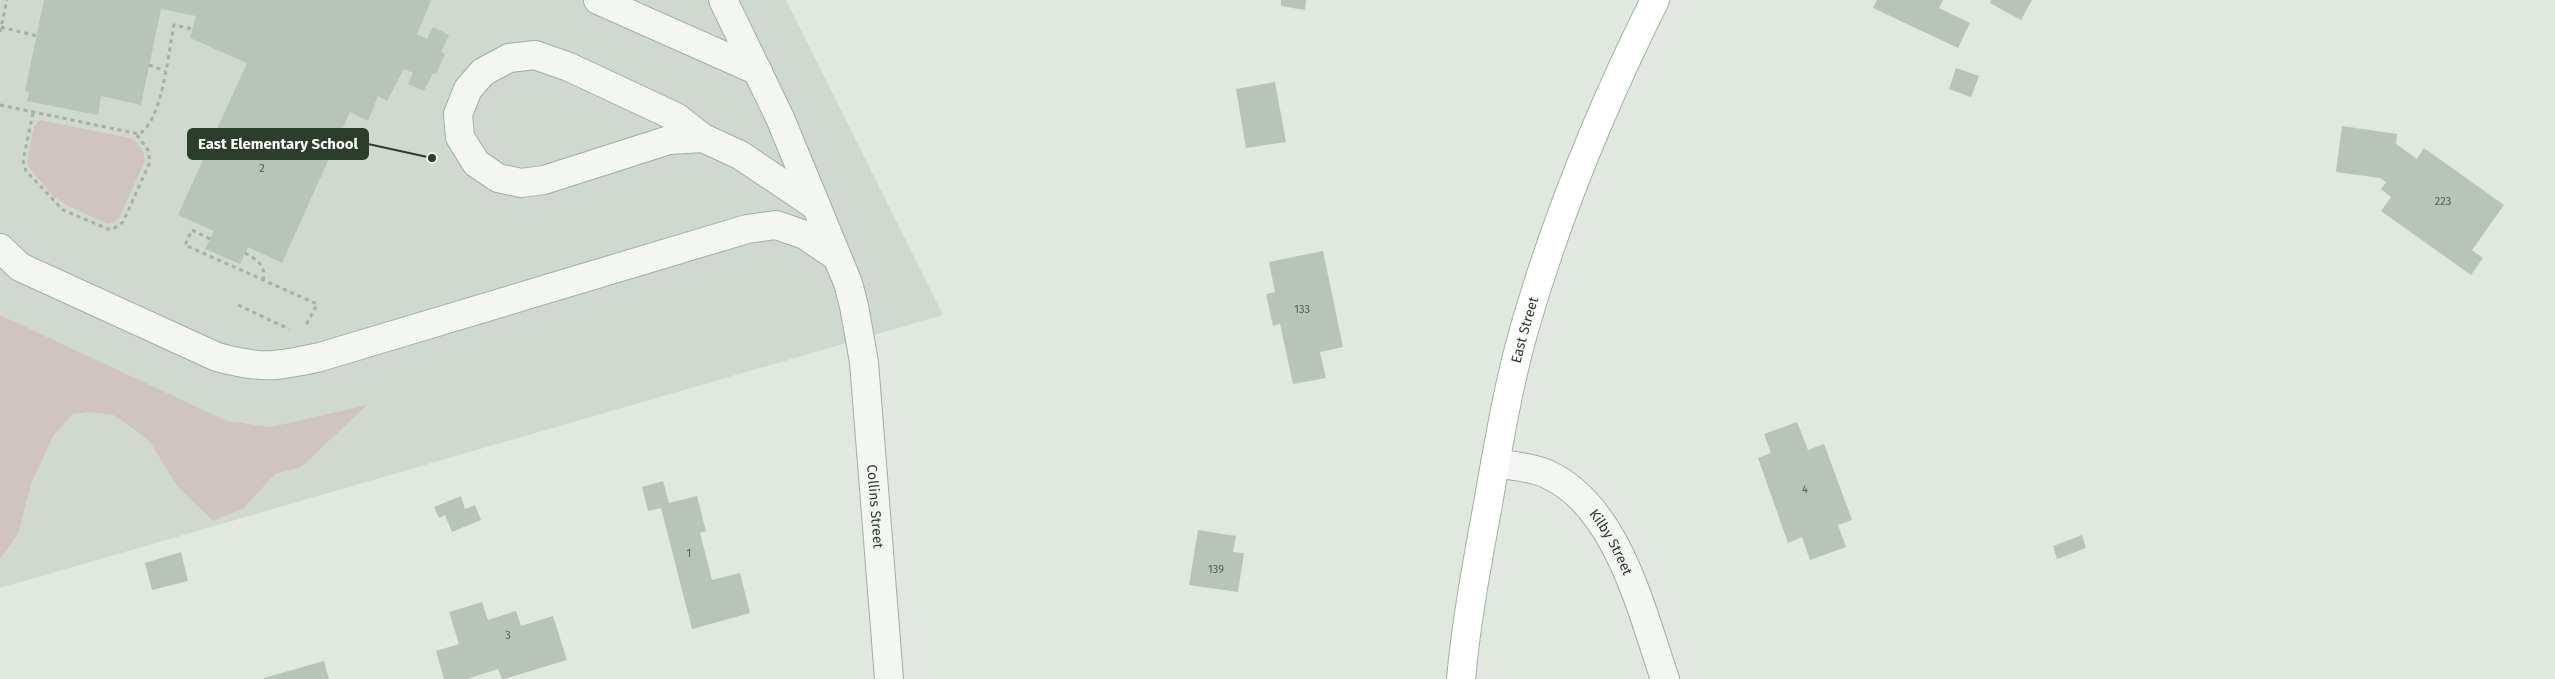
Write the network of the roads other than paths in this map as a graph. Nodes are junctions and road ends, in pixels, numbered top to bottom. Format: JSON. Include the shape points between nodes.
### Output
{"nodes":[{"id":1,"x":598,"y":0,"type":"edge"},
{"id":2,"x":723,"y":0,"type":"edge"},
{"id":3,"x":1655,"y":0,"type":"edge"},
{"id":4,"x":758,"y":71,"type":"junction"},
{"id":5,"x":702,"y":138,"type":"junction"},
{"id":6,"x":816,"y":206,"type":"junction"},
{"id":7,"x":0,"y":248,"type":"edge"},
{"id":8,"x":837,"y":257,"type":"junction"},
{"id":9,"x":1495,"y":463,"type":"junction"},
{"id":10,"x":889,"y":679,"type":"edge"},
{"id":11,"x":1461,"y":679,"type":"edge"},
{"id":12,"x":1665,"y":679,"type":"edge"}],
"edges":[{"from":1,"to":4,"type":"street"},
{"from":2,"to":4,"type":"street","name":"Collins Street"},
{"from":3,"to":9,"type":"main road","name":"East Street","via":[[1584,153],[1540,275]]},
{"from":4,"to":6,"type":"street","name":"Collins Street"},
{"from":5,"to":5,"type":"street","via":[[676,117],[569,67],[535,55],[509,58],[483,72],[468,89],[458,114],[460,137],[476,163],[498,178],[521,183],[544,180],[669,140]]},
{"from":5,"to":6,"type":"street","via":[[740,155]]},
{"from":6,"to":8,"type":"street","name":"Collins Street"},
{"from":7,"to":8,"type":"street","via":[[20,268],[216,357],[249,365],[280,366],[320,357],[747,229],[776,225],[805,235]]},
{"from":8,"to":10,"type":"street","name":"Collins Street","via":[[848,283],[860,335]]},
{"from":9,"to":11,"type":"main road","name":"East Street","via":[[1475,571]]},
{"from":9,"to":12,"type":"street","name":"Kilby Street","via":[[1548,475],[1574,493],[1598,519],[1611,538],[1631,581]]}]}
